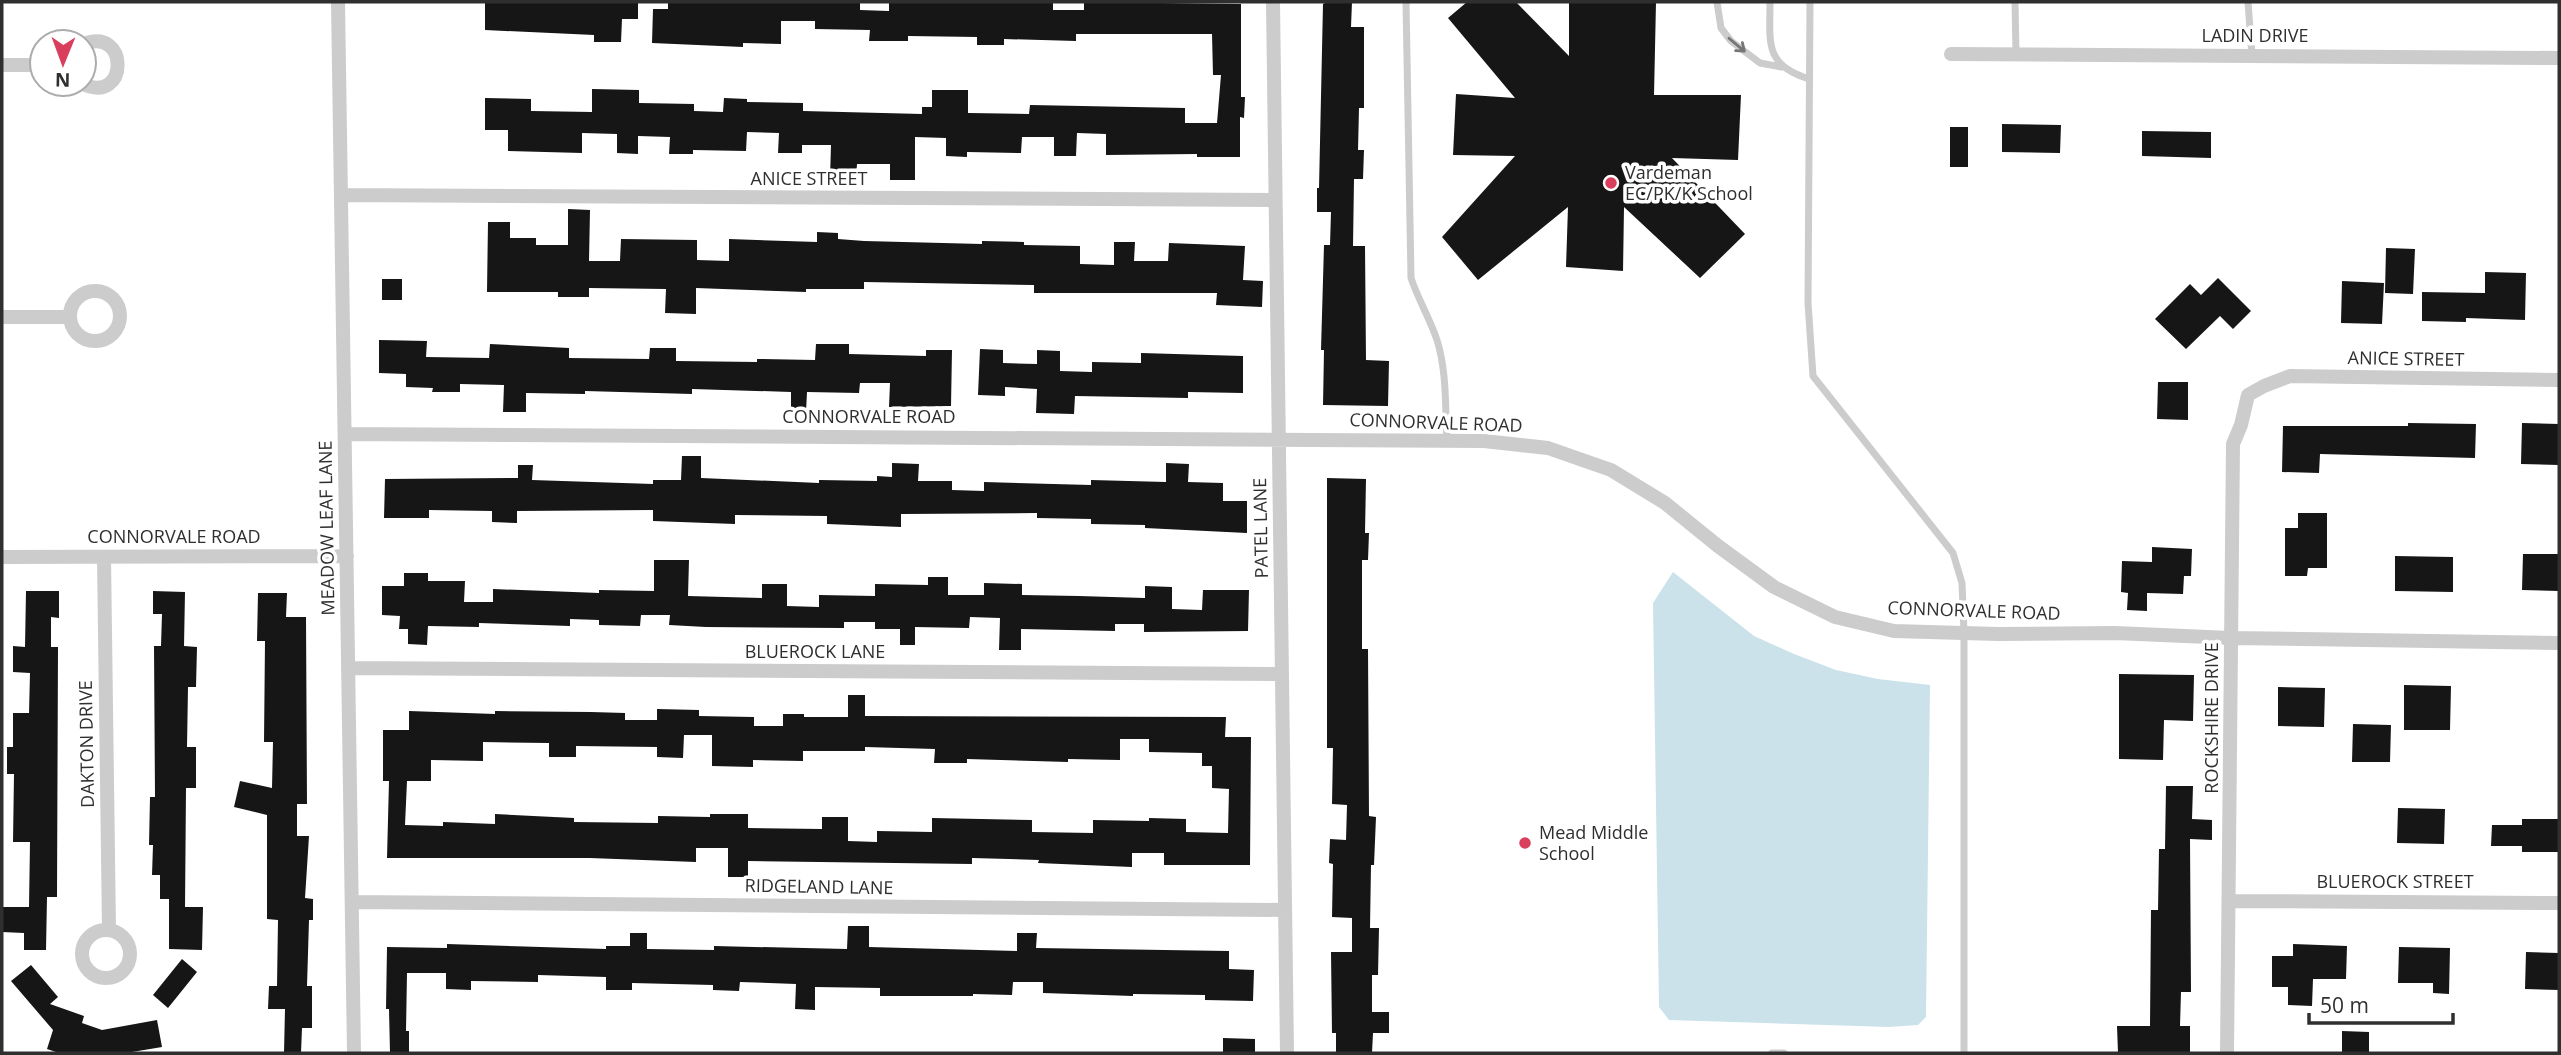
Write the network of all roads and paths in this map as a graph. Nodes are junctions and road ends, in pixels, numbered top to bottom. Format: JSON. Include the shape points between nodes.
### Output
{"nodes":[{"id":1,"x":338,"y":2,"type":"edge"},
{"id":2,"x":1273,"y":2,"type":"edge"},
{"id":3,"x":1406,"y":2,"type":"edge"},
{"id":4,"x":1717,"y":2,"type":"edge"},
{"id":5,"x":1770,"y":2,"type":"edge"},
{"id":6,"x":1810,"y":2,"type":"edge"},
{"id":7,"x":2015,"y":2,"type":"edge"},
{"id":8,"x":2248,"y":2,"type":"edge"},
{"id":9,"x":98,"y":42,"type":"edge"},
{"id":10,"x":1951,"y":54,"type":"dead end"},
{"id":11,"x":2016,"y":54,"type":"junction"},
{"id":12,"x":2252,"y":55,"type":"junction"},
{"id":13,"x":2559,"y":58,"type":"edge"},
{"id":14,"x":2,"y":65,"type":"edge"},
{"id":15,"x":28,"y":65,"type":"edge"},
{"id":16,"x":1781,"y":67,"type":"junction"},
{"id":17,"x":1809,"y":79,"type":"junction"},
{"id":18,"x":98,"y":86,"type":"edge"},
{"id":19,"x":341,"y":195,"type":"junction"},
{"id":20,"x":1275,"y":200,"type":"junction"},
{"id":21,"x":2,"y":317,"type":"edge"},
{"id":22,"x":70,"y":317,"type":"dead end"},
{"id":23,"x":2559,"y":380,"type":"edge"},
{"id":24,"x":2256,"y":390,"type":"joint"},
{"id":25,"x":345,"y":434,"type":"junction"},
{"id":26,"x":1279,"y":439,"type":"junction"},
{"id":27,"x":1447,"y":440,"type":"junction"},
{"id":28,"x":347,"y":556,"type":"junction"},
{"id":29,"x":2,"y":557,"type":"edge"},
{"id":30,"x":104,"y":557,"type":"junction"},
{"id":31,"x":1964,"y":632,"type":"junction"},
{"id":32,"x":2231,"y":638,"type":"junction"},
{"id":33,"x":2559,"y":643,"type":"edge"},
{"id":34,"x":348,"y":668,"type":"junction"},
{"id":35,"x":1282,"y":674,"type":"junction"},
{"id":36,"x":2230,"y":901,"type":"junction"},
{"id":37,"x":352,"y":902,"type":"junction"},
{"id":38,"x":2559,"y":903,"type":"edge"},
{"id":39,"x":1285,"y":911,"type":"junction"},
{"id":40,"x":109,"y":930,"type":"dead end"},
{"id":41,"x":354,"y":1053,"type":"edge"},
{"id":42,"x":1287,"y":1053,"type":"edge"},
{"id":43,"x":1772,"y":1053,"type":"edge"},
{"id":44,"x":1784,"y":1053,"type":"edge"},
{"id":45,"x":1964,"y":1053,"type":"edge"},
{"id":46,"x":2227,"y":1053,"type":"edge"}],
"edges":[{"from":1,"to":19,"type":"street","name":"MEADOW LEAF LANE"},
{"from":2,"to":20,"type":"street","name":"PATEL LANE"},
{"from":3,"to":27,"type":"lane","via":[[1411,278],[1444,368]]},
{"from":4,"to":16,"type":"lane","one_way":true,"via":[[1721,28],[1731,41],[1760,64]]},
{"from":5,"to":16,"type":"lane","via":[[1771,49]]},
{"from":6,"to":17,"type":"lane"},
{"from":7,"to":11,"type":"lane"},
{"from":8,"to":12,"type":"lane"},
{"from":9,"to":18,"type":"street","via":[[108,45],[118,64],[114,79]]},
{"from":10,"to":11,"type":"street","name":"LADIN DRIVE"},
{"from":11,"to":12,"type":"street","name":"LADIN DRIVE"},
{"from":12,"to":13,"type":"street","name":"LADIN DRIVE"},
{"from":14,"to":15,"type":"street"},
{"from":16,"to":17,"type":"lane"},
{"from":17,"to":31,"type":"lane","via":[[1812,376],[1953,553],[1962,583]]},
{"from":19,"to":20,"type":"street","name":"ANICE STREET"},
{"from":19,"to":25,"type":"street","name":"MEADOW LEAF LANE"},
{"from":20,"to":26,"type":"street","name":"PATEL LANE"},
{"from":21,"to":22,"type":"street"},
{"from":23,"to":24,"type":"street","name":"ANICE STREET","via":[[2290,376]]},
{"from":24,"to":32,"type":"street","name":"ROCKSHIRE DRIVE","via":[[2249,394],[2233,444]]},
{"from":25,"to":26,"type":"street","name":"CONNORVALE ROAD"},
{"from":25,"to":28,"type":"street","name":"MEADOW LEAF LANE"},
{"from":26,"to":27,"type":"street","name":"CONNORVALE ROAD"},
{"from":26,"to":35,"type":"street","name":"PATEL LANE"},
{"from":27,"to":31,"type":"street","name":"CONNORVALE ROAD","via":[[1548,448],[1611,470],[1665,503],[1774,587],[1835,617],[1894,631]]},
{"from":28,"to":30,"type":"street","name":"CONNORVALE ROAD"},
{"from":28,"to":34,"type":"street","name":"MEADOW LEAF LANE"},
{"from":29,"to":30,"type":"street","name":"CONNORVALE ROAD"},
{"from":30,"to":40,"type":"street","name":"DAKTON DRIVE"},
{"from":31,"to":32,"type":"street","name":"CONNORVALE ROAD"},
{"from":31,"to":45,"type":"lane"},
{"from":32,"to":33,"type":"street","name":"CONNORVALE ROAD"},
{"from":32,"to":36,"type":"street","name":"ROCKSHIRE DRIVE"},
{"from":34,"to":35,"type":"street","name":"BLUEROCK LANE"},
{"from":34,"to":37,"type":"street","name":"MEADOW LEAF LANE"},
{"from":35,"to":39,"type":"street","name":"PATEL LANE"},
{"from":36,"to":38,"type":"street","name":"BLUEROCK STREET"},
{"from":36,"to":46,"type":"street","name":"ROCKSHIRE DRIVE"},
{"from":37,"to":39,"type":"street","name":"RIDGELAND LANE"},
{"from":37,"to":41,"type":"street","name":"MEADOW LEAF LANE"},
{"from":39,"to":42,"type":"street","name":"PATEL LANE"},
{"from":43,"to":44,"type":"lane"}]}
